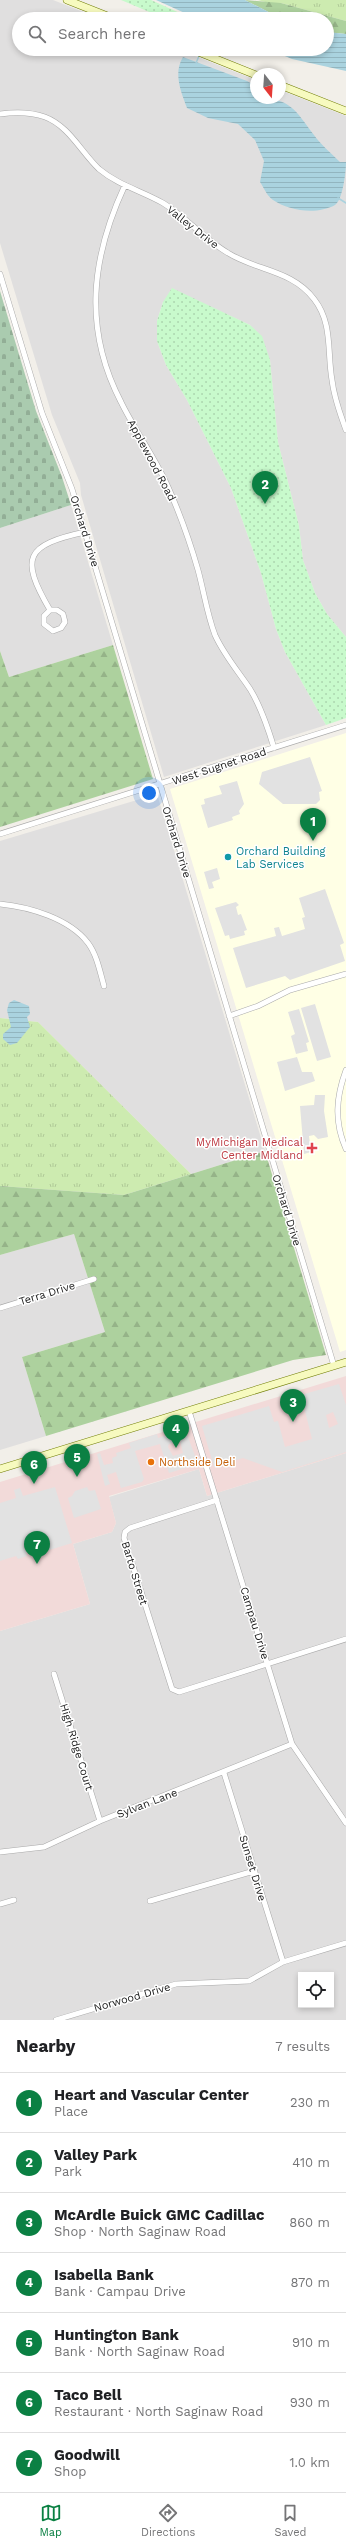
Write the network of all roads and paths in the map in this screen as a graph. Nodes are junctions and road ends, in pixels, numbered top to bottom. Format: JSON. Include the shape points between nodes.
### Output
{"nodes":[{"id":1,"x":67,"y":0,"type":"edge"},
{"id":2,"x":97,"y":12,"type":"edge"},
{"id":3,"x":208,"y":56,"type":"edge"},
{"id":4,"x":250,"y":73,"type":"edge"},
{"id":5,"x":286,"y":87,"type":"edge"},
{"id":6,"x":346,"y":111,"type":"edge"},
{"id":7,"x":0,"y":114,"type":"edge"},
{"id":8,"x":124,"y":185,"type":"junction"},
{"id":9,"x":0,"y":274,"type":"edge"},
{"id":10,"x":346,"y":430,"type":"edge"},
{"id":11,"x":85,"y":532,"type":"junction"},
{"id":12,"x":50,"y":610,"type":"junction"},
{"id":13,"x":346,"y":725,"type":"edge"},
{"id":14,"x":274,"y":748,"type":"junction"},
{"id":15,"x":160,"y":784,"type":"junction"},
{"id":16,"x":0,"y":834,"type":"edge"},
{"id":17,"x":0,"y":904,"type":"edge"},
{"id":18,"x":346,"y":974,"type":"edge"},
{"id":19,"x":104,"y":986,"type":"dead end"},
{"id":20,"x":229,"y":1016,"type":"junction"},
{"id":21,"x":346,"y":1070,"type":"edge"},
{"id":22,"x":346,"y":1149,"type":"edge"},
{"id":23,"x":94,"y":1279,"type":"dead end"},
{"id":24,"x":0,"y":1308,"type":"edge"},
{"id":25,"x":346,"y":1362,"type":"edge"},
{"id":26,"x":334,"y":1366,"type":"junction"},
{"id":27,"x":189,"y":1410,"type":"junction"},
{"id":28,"x":0,"y":1469,"type":"edge"},
{"id":29,"x":217,"y":1500,"type":"junction"},
{"id":30,"x":346,"y":1639,"type":"edge"},
{"id":31,"x":268,"y":1664,"type":"junction"},
{"id":32,"x":54,"y":1674,"type":"dead end"},
{"id":33,"x":292,"y":1744,"type":"junction"},
{"id":34,"x":224,"y":1773,"type":"junction"},
{"id":35,"x":100,"y":1821,"type":"junction"},
{"id":36,"x":346,"y":1823,"type":"edge"},
{"id":37,"x":0,"y":1852,"type":"edge"},
{"id":38,"x":254,"y":1871,"type":"junction"},
{"id":39,"x":14,"y":1900,"type":"dead end"},
{"id":40,"x":150,"y":1901,"type":"dead end"},
{"id":41,"x":0,"y":1904,"type":"edge"},
{"id":42,"x":346,"y":1943,"type":"edge"},
{"id":43,"x":283,"y":1962,"type":"junction"},
{"id":44,"x":56,"y":2020,"type":"edge"}],
"edges":[{"from":1,"to":2,"type":"main road"},
{"from":3,"to":4,"type":"main road"},
{"from":5,"to":6,"type":"main road"},
{"from":7,"to":8,"type":"street","name":"Valley Drive","via":[[31,114],[45,117],[59,125],[98,168]]},
{"from":8,"to":10,"type":"street","name":"Valley Drive","via":[[162,203],[230,254],[248,264],[283,274],[305,289],[320,307],[327,326],[332,381]]},
{"from":8,"to":14,"type":"street","name":"Applewood Road","via":[[102,244],[95,285],[95,306],[104,364],[121,403],[173,497],[188,537],[219,644],[260,707]]},
{"from":9,"to":11,"type":"street","name":"Orchard Drive","via":[[40,407],[70,483]]},
{"from":11,"to":12,"type":"street","via":[[44,543],[35,551],[31,570]]},
{"from":11,"to":15,"type":"street","name":"Orchard Drive"},
{"from":12,"to":12,"type":"street","via":[[57,610],[63,614],[65,622],[60,628],[53,630],[44,624],[44,616]]},
{"from":13,"to":14,"type":"street","name":"West Sugnet Road"},
{"from":14,"to":15,"type":"street","name":"West Sugnet Road"},
{"from":15,"to":16,"type":"street","name":"West Sugnet Road"},
{"from":15,"to":20,"type":"street","name":"Orchard Drive"},
{"from":17,"to":19,"type":"street","via":[[23,906],[77,932],[94,955]]},
{"from":18,"to":20,"type":"street","via":[[290,990],[258,1006]]},
{"from":20,"to":26,"type":"street","name":"Orchard Drive"},
{"from":21,"to":22,"type":"street","via":[[337,1110]]},
{"from":23,"to":24,"type":"street","name":"Terra Drive"},
{"from":25,"to":26,"type":"main road"},
{"from":26,"to":27,"type":"main road"},
{"from":27,"to":28,"type":"main road"},
{"from":27,"to":29,"type":"street","name":"Campau Drive"},
{"from":29,"to":31,"type":"street","name":"Campau Drive"},
{"from":29,"to":31,"type":"street","name":"Barto Street","via":[[130,1528],[124,1532],[124,1538],[172,1689],[179,1692]]},
{"from":30,"to":31,"type":"street"},
{"from":31,"to":33,"type":"street","name":"Campau Drive"},
{"from":32,"to":35,"type":"street","name":"High Ridge Court"},
{"from":33,"to":34,"type":"street","name":"Sylvan Lane"},
{"from":33,"to":36,"type":"street","name":"Campau Drive"},
{"from":34,"to":35,"type":"street","name":"Sylvan Lane"},
{"from":34,"to":38,"type":"street","name":"Sunset Drive"},
{"from":35,"to":37,"type":"street","name":"Sylvan Lane","via":[[44,1847]]},
{"from":38,"to":40,"type":"street"},
{"from":38,"to":43,"type":"street","name":"Sunset Drive"},
{"from":39,"to":41,"type":"street"},
{"from":42,"to":43,"type":"street","name":"Norwood Drive"},
{"from":43,"to":44,"type":"street","name":"Norwood Drive","via":[[249,1981],[176,1984]]}]}
